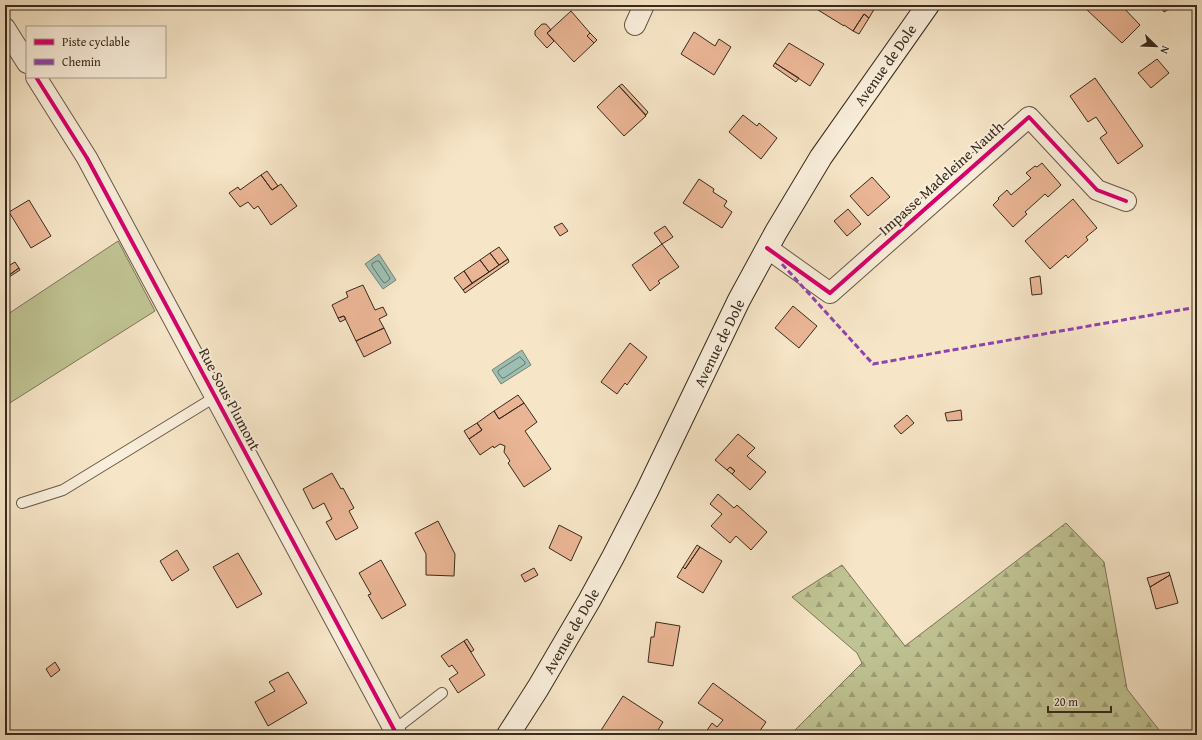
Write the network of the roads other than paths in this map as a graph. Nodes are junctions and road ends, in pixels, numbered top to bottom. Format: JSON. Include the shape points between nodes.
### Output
{"nodes":[{"id":1,"x":644,"y":5,"type":"edge"},
{"id":2,"x":928,"y":5,"type":"edge"},
{"id":3,"x":635,"y":25,"type":"dead end"},
{"id":4,"x":5,"y":28,"type":"edge"},
{"id":5,"x":26,"y":61,"type":"edge"},
{"id":6,"x":37,"y":78,"type":"edge"},
{"id":7,"x":1126,"y":201,"type":"dead end"},
{"id":8,"x":767,"y":248,"type":"junction"},
{"id":9,"x":215,"y":397,"type":"junction"},
{"id":10,"x":22,"y":503,"type":"dead end"},
{"id":11,"x":442,"y":693,"type":"dead end"},
{"id":12,"x":392,"y":733,"type":"edge"},
{"id":13,"x":508,"y":735,"type":"edge"}],
"edges":[{"from":1,"to":3,"type":"street"},
{"from":2,"to":8,"type":"main road","name":"Avenue de Dole","via":[[821,157]]},
{"from":4,"to":5,"type":"street"},
{"from":6,"to":9,"type":"street","name":"Rue Sous Plumont","via":[[87,158]]},
{"from":7,"to":8,"type":"street","name":"Impasse Madeleine Nauth","via":[[1097,190],[1029,117],[830,293]]},
{"from":8,"to":13,"type":"main road","name":"Avenue de Dole","via":[[613,557]]},
{"from":9,"to":10,"type":"lane","via":[[63,490]]},
{"from":9,"to":12,"type":"street","name":"Rue Sous Plumont"},
{"from":11,"to":12,"type":"lane"}]}
